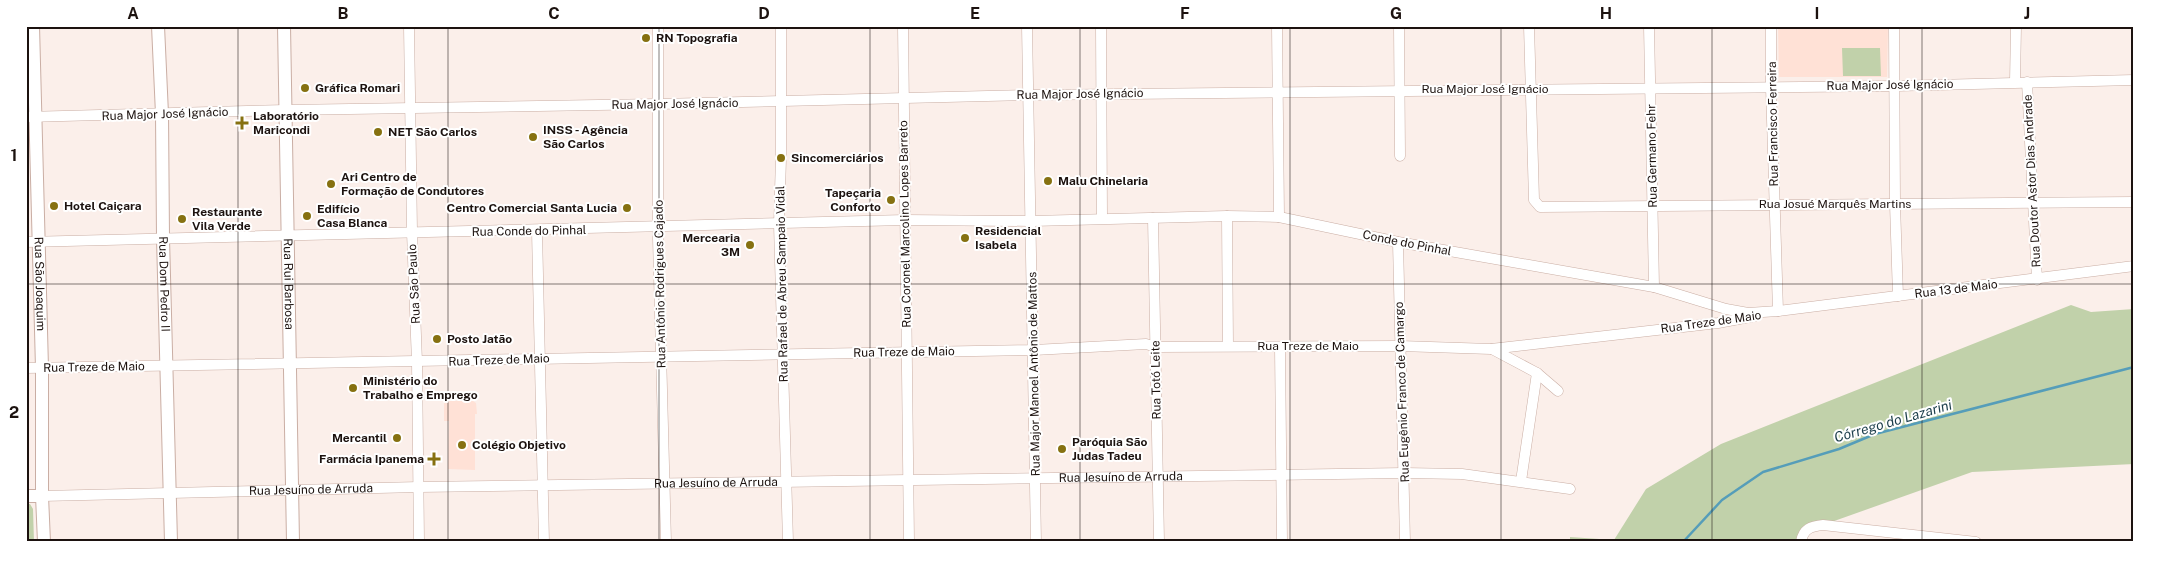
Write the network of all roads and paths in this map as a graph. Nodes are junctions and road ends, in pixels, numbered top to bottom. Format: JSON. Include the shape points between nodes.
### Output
{"nodes":[{"id":1,"x":32,"y":26,"type":"edge"},
{"id":2,"x":158,"y":26,"type":"edge"},
{"id":3,"x":284,"y":26,"type":"edge"},
{"id":4,"x":409,"y":26,"type":"edge"},
{"id":5,"x":658,"y":26,"type":"edge"},
{"id":6,"x":781,"y":26,"type":"edge"},
{"id":7,"x":904,"y":26,"type":"edge"},
{"id":8,"x":1027,"y":26,"type":"edge"},
{"id":9,"x":1101,"y":26,"type":"edge"},
{"id":10,"x":1277,"y":26,"type":"edge"},
{"id":11,"x":1399,"y":26,"type":"edge"},
{"id":12,"x":1529,"y":26,"type":"edge"},
{"id":13,"x":1649,"y":26,"type":"edge"},
{"id":14,"x":1771,"y":26,"type":"edge"},
{"id":15,"x":1894,"y":26,"type":"edge"},
{"id":16,"x":2016,"y":26,"type":"edge"},
{"id":17,"x":2134,"y":80,"type":"edge"},
{"id":18,"x":2015,"y":82,"type":"junction"},
{"id":19,"x":2027,"y":82,"type":"junction"},
{"id":20,"x":1895,"y":86,"type":"junction"},
{"id":21,"x":1771,"y":87,"type":"junction"},
{"id":22,"x":1530,"y":89,"type":"junction"},
{"id":23,"x":1650,"y":89,"type":"junction"},
{"id":24,"x":1400,"y":90,"type":"junction"},
{"id":25,"x":1277,"y":91,"type":"junction"},
{"id":26,"x":1100,"y":93,"type":"junction"},
{"id":27,"x":1029,"y":95,"type":"junction"},
{"id":28,"x":904,"y":98,"type":"junction"},
{"id":29,"x":782,"y":101,"type":"junction"},
{"id":30,"x":658,"y":104,"type":"junction"},
{"id":31,"x":410,"y":108,"type":"junction"},
{"id":32,"x":286,"y":110,"type":"junction"},
{"id":33,"x":162,"y":114,"type":"junction"},
{"id":34,"x":30,"y":117,"type":"edge"},
{"id":35,"x":1400,"y":156,"type":"dead end"},
{"id":36,"x":2033,"y":202,"type":"junction"},
{"id":37,"x":2134,"y":202,"type":"edge"},
{"id":38,"x":1775,"y":204,"type":"junction"},
{"id":39,"x":1895,"y":204,"type":"junction"},
{"id":40,"x":1653,"y":206,"type":"junction"},
{"id":41,"x":1227,"y":216,"type":"junction"},
{"id":42,"x":1102,"y":218,"type":"junction"},
{"id":43,"x":1153,"y":218,"type":"junction"},
{"id":44,"x":1279,"y":218,"type":"junction"},
{"id":45,"x":905,"y":220,"type":"junction"},
{"id":46,"x":1032,"y":221,"type":"junction"},
{"id":47,"x":779,"y":224,"type":"junction"},
{"id":48,"x":658,"y":228,"type":"junction"},
{"id":49,"x":537,"y":231,"type":"junction"},
{"id":50,"x":412,"y":232,"type":"junction"},
{"id":51,"x":288,"y":236,"type":"junction"},
{"id":52,"x":163,"y":238,"type":"junction"},
{"id":53,"x":32,"y":242,"type":"edge"},
{"id":54,"x":1398,"y":242,"type":"junction"},
{"id":55,"x":2134,"y":266,"type":"edge"},
{"id":56,"x":2037,"y":280,"type":"junction"},
{"id":57,"x":1654,"y":287,"type":"junction"},
{"id":58,"x":1898,"y":296,"type":"junction"},
{"id":59,"x":1778,"y":311,"type":"junction"},
{"id":60,"x":1228,"y":346,"type":"junction"},
{"id":61,"x":1400,"y":346,"type":"junction"},
{"id":62,"x":1156,"y":347,"type":"junction"},
{"id":63,"x":1280,"y":347,"type":"junction"},
{"id":64,"x":1491,"y":349,"type":"junction"},
{"id":65,"x":1034,"y":350,"type":"junction"},
{"id":66,"x":907,"y":352,"type":"junction"},
{"id":67,"x":783,"y":354,"type":"junction"},
{"id":68,"x":662,"y":357,"type":"junction"},
{"id":69,"x":540,"y":358,"type":"junction"},
{"id":70,"x":417,"y":362,"type":"junction"},
{"id":71,"x":290,"y":364,"type":"junction"},
{"id":72,"x":166,"y":366,"type":"junction"},
{"id":73,"x":26,"y":368,"type":"edge"},
{"id":74,"x":42,"y":368,"type":"junction"},
{"id":75,"x":1537,"y":373,"type":"junction"},
{"id":76,"x":1558,"y":391,"type":"dead end"},
{"id":77,"x":1404,"y":473,"type":"junction"},
{"id":78,"x":1281,"y":475,"type":"junction"},
{"id":79,"x":1158,"y":477,"type":"junction"},
{"id":80,"x":1035,"y":478,"type":"junction"},
{"id":81,"x":787,"y":481,"type":"junction"},
{"id":82,"x":908,"y":481,"type":"junction"},
{"id":83,"x":1521,"y":481,"type":"junction"},
{"id":84,"x":664,"y":484,"type":"junction"},
{"id":85,"x":542,"y":486,"type":"junction"},
{"id":86,"x":418,"y":487,"type":"junction"},
{"id":87,"x":1570,"y":489,"type":"dead end"},
{"id":88,"x":292,"y":490,"type":"junction"},
{"id":89,"x":170,"y":492,"type":"junction"},
{"id":90,"x":26,"y":496,"type":"edge"},
{"id":91,"x":42,"y":496,"type":"junction"},
{"id":92,"x":1899,"y":537,"type":"edge"},
{"id":93,"x":44,"y":542,"type":"edge"},
{"id":94,"x":170,"y":542,"type":"edge"},
{"id":95,"x":294,"y":542,"type":"edge"},
{"id":96,"x":419,"y":542,"type":"edge"},
{"id":97,"x":544,"y":542,"type":"edge"},
{"id":98,"x":666,"y":542,"type":"edge"},
{"id":99,"x":788,"y":542,"type":"edge"},
{"id":100,"x":909,"y":542,"type":"edge"},
{"id":101,"x":1036,"y":542,"type":"edge"},
{"id":102,"x":1159,"y":542,"type":"edge"},
{"id":103,"x":1282,"y":542,"type":"edge"},
{"id":104,"x":1405,"y":542,"type":"edge"},
{"id":105,"x":1801,"y":542,"type":"edge"},
{"id":106,"x":1976,"y":542,"type":"edge"}],
"edges":[{"from":1,"to":34,"type":"main road","name":"Rua São Joaquim"},
{"from":2,"to":33,"type":"main road","name":"Rua Dom Pedro II"},
{"from":3,"to":32,"type":"main road","name":"Rua Rui Barbosa"},
{"from":4,"to":31,"type":"street","name":"Rua São Paulo"},
{"from":5,"to":30,"type":"street","name":"Rua Antônio Rodrigues Cajado"},
{"from":6,"to":29,"type":"street","name":"Rua Rafael de Abreu Sampaio Vidal"},
{"from":7,"to":28,"type":"street","name":"Rua Coronel Marcolino Lopes Barreto"},
{"from":8,"to":27,"type":"street","name":"Rua Major Manoel Antônio de Mattos"},
{"from":9,"to":26,"type":"street"},
{"from":10,"to":25,"type":"street"},
{"from":11,"to":24,"type":"street"},
{"from":12,"to":22,"type":"street"},
{"from":13,"to":23,"type":"street","name":"Rua Germano Fehr"},
{"from":14,"to":21,"type":"street","name":"Rua Francisco Ferreira"},
{"from":15,"to":20,"type":"street"},
{"from":16,"to":18,"type":"street","name":"Rua Doutor Astor Dias Andrade"},
{"from":17,"to":19,"type":"street","name":"Rua Major José Ignácio"},
{"from":18,"to":19,"type":"street","name":"Rua Major José Ignácio"},
{"from":18,"to":20,"type":"street","name":"Rua Major José Ignácio"},
{"from":19,"to":36,"type":"street","name":"Rua Doutor Astor Dias Andrade"},
{"from":20,"to":21,"type":"street","name":"Rua Major José Ignácio"},
{"from":20,"to":39,"type":"street"},
{"from":21,"to":23,"type":"street","name":"Rua Major José Ignácio"},
{"from":21,"to":38,"type":"street","name":"Rua Francisco Ferreira"},
{"from":22,"to":23,"type":"street","name":"Rua Major José Ignácio"},
{"from":22,"to":24,"type":"street","name":"Rua Major José Ignácio"},
{"from":22,"to":40,"type":"street","name":"Rua Josué Marquês Martins","via":[[1536,205]]},
{"from":23,"to":40,"type":"street","name":"Rua Germano Fehr"},
{"from":24,"to":25,"type":"street","name":"Rua Major José Ignácio"},
{"from":24,"to":35,"type":"street"},
{"from":25,"to":26,"type":"street","name":"Rua Major José Ignácio"},
{"from":25,"to":44,"type":"street"},
{"from":26,"to":27,"type":"street","name":"Rua Major José Ignácio"},
{"from":26,"to":42,"type":"street"},
{"from":27,"to":28,"type":"street","name":"Rua Major José Ignácio"},
{"from":27,"to":46,"type":"street","name":"Rua Major Manoel Antônio de Mattos"},
{"from":28,"to":29,"type":"street","name":"Rua Major José Ignácio"},
{"from":28,"to":45,"type":"street","name":"Rua Coronel Marcolino Lopes Barreto"},
{"from":29,"to":30,"type":"street","name":"Rua Major José Ignácio"},
{"from":29,"to":47,"type":"street","name":"Rua Rafael de Abreu Sampaio Vidal"},
{"from":30,"to":31,"type":"street","name":"Rua Major José Ignácio"},
{"from":30,"to":48,"type":"street","name":"Rua Antônio Rodrigues Cajado"},
{"from":31,"to":32,"type":"street","name":"Rua Major José Ignácio"},
{"from":31,"to":50,"type":"street","name":"Rua São Paulo"},
{"from":32,"to":33,"type":"street","name":"Rua Major José Ignácio"},
{"from":32,"to":51,"type":"main road","name":"Rua Rui Barbosa"},
{"from":33,"to":34,"type":"street","name":"Rua Major José Ignácio"},
{"from":33,"to":52,"type":"main road","name":"Rua Dom Pedro II"},
{"from":34,"to":53,"type":"main road","name":"Rua São Joaquim"},
{"from":36,"to":37,"type":"street","name":"Rua Josué Marquês Martins"},
{"from":36,"to":39,"type":"street","name":"Rua Josué Marquês Martins"},
{"from":36,"to":56,"type":"street","name":"Rua Doutor Astor Dias Andrade"},
{"from":38,"to":39,"type":"street","name":"Rua Josué Marquês Martins"},
{"from":38,"to":40,"type":"street","name":"Rua Josué Marquês Martins"},
{"from":38,"to":59,"type":"street","name":"Rua Francisco Ferreira"},
{"from":39,"to":58,"type":"street"},
{"from":40,"to":57,"type":"street","name":"Rua Germano Fehr"},
{"from":41,"to":43,"type":"street","name":"Conde do Pinhal"},
{"from":41,"to":44,"type":"street","name":"Conde do Pinhal"},
{"from":41,"to":60,"type":"street"},
{"from":42,"to":43,"type":"street","name":"Conde do Pinhal"},
{"from":42,"to":46,"type":"street","name":"Conde do Pinhal"},
{"from":43,"to":62,"type":"street","name":"Rua Totó Leite"},
{"from":44,"to":54,"type":"street","name":"Conde do Pinhal"},
{"from":45,"to":46,"type":"street","name":"Rua Conde do Pinhal"},
{"from":45,"to":47,"type":"street","name":"Rua Conde do Pinhal"},
{"from":45,"to":66,"type":"street","name":"Rua Coronel Marcolino Lopes Barreto"},
{"from":46,"to":65,"type":"street","name":"Rua Major Manoel Antônio de Mattos"},
{"from":47,"to":48,"type":"street","name":"Rua Conde do Pinhal"},
{"from":47,"to":67,"type":"street","name":"Rua Rafael de Abreu Sampaio Vidal"},
{"from":48,"to":49,"type":"street","name":"Rua Conde do Pinhal"},
{"from":48,"to":68,"type":"street","name":"Rua Antônio Rodrigues Cajado"},
{"from":49,"to":50,"type":"street","name":"Rua Conde do Pinhal"},
{"from":49,"to":69,"type":"street"},
{"from":50,"to":51,"type":"street","name":"Rua Conde do Pinhal"},
{"from":50,"to":70,"type":"street","name":"Rua São Paulo"},
{"from":51,"to":52,"type":"street","name":"Rua Conde do Pinhal"},
{"from":51,"to":71,"type":"main road","name":"Rua Rui Barbosa"},
{"from":52,"to":53,"type":"street","name":"Rua Conde do Pinhal"},
{"from":52,"to":72,"type":"main road","name":"Rua Dom Pedro II"},
{"from":53,"to":74,"type":"main road","name":"Rua São Joaquim"},
{"from":54,"to":57,"type":"street","name":"Conde do Pinhal"},
{"from":54,"to":61,"type":"street","name":"Rua Eugênio Franco de Camargo"},
{"from":55,"to":56,"type":"street","name":"Rua 13 de Maio"},
{"from":56,"to":58,"type":"street","name":"Rua 13 de Maio"},
{"from":57,"to":59,"type":"street","name":"Conde do Pinhal","via":[[1748,313]]},
{"from":58,"to":59,"type":"street","name":"Rua 13 de Maio"},
{"from":59,"to":64,"type":"street","name":"Rua Treze de Maio","via":[[1718,324]]},
{"from":60,"to":62,"type":"street","name":"Rua Treze de Maio"},
{"from":60,"to":63,"type":"street","name":"Rua Treze de Maio"},
{"from":61,"to":63,"type":"street","name":"Rua Treze de Maio"},
{"from":61,"to":64,"type":"street","name":"Rua Treze de Maio"},
{"from":61,"to":77,"type":"street","name":"Rua Eugênio Franco de Camargo"},
{"from":62,"to":65,"type":"street","name":"Rua Treze de Maio","via":[[1146,344]]},
{"from":62,"to":79,"type":"street","name":"Rua Totó Leite"},
{"from":63,"to":78,"type":"street"},
{"from":64,"to":75,"type":"street"},
{"from":65,"to":66,"type":"street","name":"Rua Treze de Maio"},
{"from":65,"to":80,"type":"street","name":"Rua Major Manoel Antônio de Mattos"},
{"from":66,"to":67,"type":"street","name":"Rua Treze de Maio"},
{"from":66,"to":82,"type":"street","name":"Rua Coronel Marcolino Lopes Barreto"},
{"from":67,"to":68,"type":"street","name":"Rua Treze de Maio"},
{"from":67,"to":81,"type":"street","name":"Rua Rafael de Abreu Sampaio Vidal"},
{"from":68,"to":69,"type":"street","name":"Rua Treze de Maio"},
{"from":68,"to":84,"type":"street","name":"Rua Antônio Rodrigues Cajado"},
{"from":69,"to":70,"type":"street","name":"Rua Treze de Maio"},
{"from":69,"to":85,"type":"street"},
{"from":70,"to":71,"type":"street","name":"Rua Treze de Maio"},
{"from":70,"to":86,"type":"street","name":"Rua São Paulo"},
{"from":71,"to":72,"type":"street","name":"Rua Treze de Maio"},
{"from":71,"to":88,"type":"main road","name":"Rua Rui Barbosa"},
{"from":72,"to":74,"type":"street","name":"Rua Treze de Maio"},
{"from":72,"to":89,"type":"main road","name":"Rua Dom Pedro II"},
{"from":73,"to":74,"type":"street","name":"Rua Treze de Maio"},
{"from":74,"to":91,"type":"main road","name":"Rua São Joaquim"},
{"from":75,"to":76,"type":"street"},
{"from":75,"to":83,"type":"street"},
{"from":77,"to":78,"type":"street","name":"Rua Jesuíno de Arruda"},
{"from":77,"to":83,"type":"street","name":"Rua Jesuíno de Arruda","via":[[1462,474]]},
{"from":77,"to":104,"type":"street","name":"Rua Eugênio Franco de Camargo"},
{"from":78,"to":79,"type":"street","name":"Rua Jesuíno de Arruda"},
{"from":78,"to":103,"type":"street"},
{"from":79,"to":80,"type":"street","name":"Rua Jesuíno de Arruda"},
{"from":79,"to":102,"type":"street","name":"Rua Totó Leite"},
{"from":80,"to":82,"type":"street","name":"Rua Jesuíno de Arruda"},
{"from":80,"to":101,"type":"street","name":"Rua Major Manoel Antônio de Mattos"},
{"from":81,"to":82,"type":"street","name":"Rua Jesuíno de Arruda"},
{"from":81,"to":84,"type":"street","name":"Rua Jesuíno de Arruda"},
{"from":81,"to":99,"type":"street","name":"Rua Rafael de Abreu Sampaio Vidal"},
{"from":82,"to":100,"type":"street","name":"Rua Coronel Marcolino Lopes Barreto"},
{"from":83,"to":87,"type":"street","name":"Rua Jesuíno de Arruda"},
{"from":84,"to":85,"type":"street","name":"Rua Jesuíno de Arruda"},
{"from":84,"to":98,"type":"street","name":"Rua Antônio Rodrigues Cajado"},
{"from":85,"to":86,"type":"street","name":"Rua Jesuíno de Arruda"},
{"from":85,"to":97,"type":"street"},
{"from":86,"to":88,"type":"street","name":"Rua Jesuíno de Arruda"},
{"from":86,"to":96,"type":"street","name":"Rua São Paulo"},
{"from":88,"to":89,"type":"street","name":"Rua Jesuíno de Arruda"},
{"from":88,"to":95,"type":"main road","name":"Rua Rui Barbosa"},
{"from":89,"to":91,"type":"street","name":"Rua Jesuíno de Arruda"},
{"from":89,"to":94,"type":"main road","name":"Rua Dom Pedro II"},
{"from":90,"to":91,"type":"main road","name":"Rua Jesuíno de Arruda"},
{"from":91,"to":93,"type":"main road","name":"Rua São Joaquim"},
{"from":92,"to":105,"type":"street","via":[[1823,524],[1802,534]]},
{"from":92,"to":106,"type":"street"}]}
